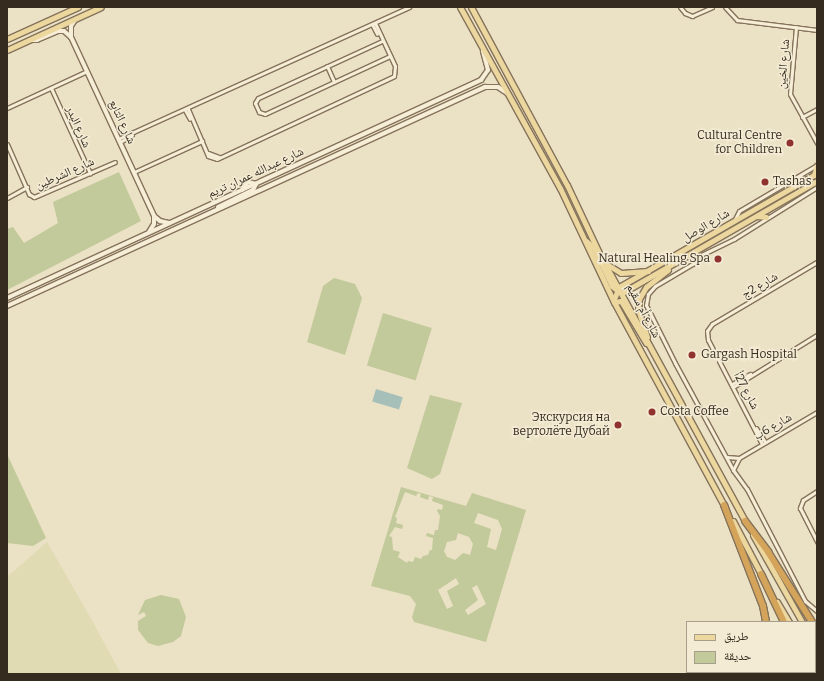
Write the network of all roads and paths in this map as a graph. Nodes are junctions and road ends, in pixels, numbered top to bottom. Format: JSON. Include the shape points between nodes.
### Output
{"nodes":[{"id":1,"x":78,"y":7,"type":"edge"},
{"id":2,"x":101,"y":7,"type":"edge"},
{"id":3,"x":409,"y":7,"type":"edge"},
{"id":4,"x":460,"y":7,"type":"edge"},
{"id":5,"x":471,"y":7,"type":"edge"},
{"id":6,"x":680,"y":7,"type":"edge"},
{"id":7,"x":712,"y":7,"type":"edge"},
{"id":8,"x":725,"y":7,"type":"edge"},
{"id":9,"x":77,"y":18,"type":"junction"},
{"id":10,"x":373,"y":24,"type":"junction"},
{"id":11,"x":796,"y":27,"type":"junction"},
{"id":12,"x":817,"y":30,"type":"edge"},
{"id":13,"x":71,"y":37,"type":"junction"},
{"id":14,"x":7,"y":39,"type":"edge"},
{"id":15,"x":29,"y":40,"type":"junction"},
{"id":16,"x":382,"y":40,"type":"junction"},
{"id":17,"x":482,"y":48,"type":"junction"},
{"id":18,"x":7,"y":50,"type":"edge"},
{"id":19,"x":390,"y":56,"type":"junction"},
{"id":20,"x":327,"y":66,"type":"junction"},
{"id":21,"x":87,"y":71,"type":"junction"},
{"id":22,"x":334,"y":82,"type":"junction"},
{"id":23,"x":51,"y":88,"type":"junction"},
{"id":24,"x":509,"y":94,"type":"junction"},
{"id":25,"x":7,"y":108,"type":"edge"},
{"id":26,"x":186,"y":109,"type":"junction"},
{"id":27,"x":817,"y":109,"type":"edge"},
{"id":28,"x":802,"y":117,"type":"junction"},
{"id":29,"x":119,"y":140,"type":"junction"},
{"id":30,"x":202,"y":141,"type":"junction"},
{"id":31,"x":817,"y":143,"type":"edge"},
{"id":32,"x":7,"y":144,"type":"edge"},
{"id":33,"x":114,"y":162,"type":"dead end"},
{"id":34,"x":817,"y":165,"type":"edge"},
{"id":35,"x":134,"y":172,"type":"junction"},
{"id":36,"x":90,"y":173,"type":"junction"},
{"id":37,"x":815,"y":174,"type":"edge"},
{"id":38,"x":817,"y":181,"type":"edge"},
{"id":39,"x":256,"y":184,"type":"junction"},
{"id":40,"x":27,"y":187,"type":"junction"},
{"id":41,"x":817,"y":187,"type":"edge"},
{"id":42,"x":7,"y":198,"type":"edge"},
{"id":43,"x":210,"y":214,"type":"junction"},
{"id":44,"x":154,"y":216,"type":"junction"},
{"id":45,"x":756,"y":216,"type":"junction"},
{"id":46,"x":766,"y":217,"type":"junction"},
{"id":47,"x":172,"y":222,"type":"junction"},
{"id":48,"x":734,"y":222,"type":"junction"},
{"id":49,"x":147,"y":233,"type":"junction"},
{"id":50,"x":584,"y":239,"type":"junction"},
{"id":51,"x":600,"y":256,"type":"junction"},
{"id":52,"x":817,"y":262,"type":"edge"},
{"id":53,"x":674,"y":264,"type":"junction"},
{"id":54,"x":648,"y":271,"type":"junction"},
{"id":55,"x":616,"y":287,"type":"junction"},
{"id":56,"x":622,"y":293,"type":"junction"},
{"id":57,"x":7,"y":298,"type":"edge"},
{"id":58,"x":614,"y":302,"type":"junction"},
{"id":59,"x":7,"y":306,"type":"edge"},
{"id":60,"x":712,"y":324,"type":"joint"},
{"id":61,"x":817,"y":335,"type":"edge"},
{"id":62,"x":647,"y":340,"type":"junction"},
{"id":63,"x":650,"y":347,"type":"junction"},
{"id":64,"x":732,"y":385,"type":"junction"},
{"id":65,"x":817,"y":412,"type":"edge"},
{"id":66,"x":764,"y":443,"type":"junction"},
{"id":67,"x":726,"y":457,"type":"junction"},
{"id":68,"x":739,"y":458,"type":"junction"},
{"id":69,"x":733,"y":470,"type":"junction"},
{"id":70,"x":817,"y":491,"type":"edge"},
{"id":71,"x":724,"y":505,"type":"junction"},
{"id":72,"x":745,"y":521,"type":"junction"},
{"id":73,"x":817,"y":542,"type":"edge"},
{"id":74,"x":761,"y":574,"type":"junction"},
{"id":75,"x":817,"y":611,"type":"edge"},
{"id":76,"x":766,"y":621,"type":"edge"},
{"id":77,"x":784,"y":621,"type":"edge"},
{"id":78,"x":788,"y":621,"type":"edge"},
{"id":79,"x":801,"y":621,"type":"edge"},
{"id":80,"x":811,"y":621,"type":"edge"},
{"id":81,"x":801,"y":673,"type":"edge"},
{"id":82,"x":796,"y":674,"type":"edge"}],
"edges":[{"from":1,"to":14,"type":"main road"},
{"from":2,"to":9,"type":"main road"},
{"from":3,"to":10,"type":"street"},
{"from":4,"to":17,"type":"main road","name":"شارع أم سقيم"},
{"from":5,"to":51,"type":"main road","name":"شارع أم سقيم","via":[[567,186]]},
{"from":6,"to":7,"type":"street","via":[[689,16]]},
{"from":8,"to":11,"type":"street","via":[[737,20]]},
{"from":9,"to":13,"type":"street","via":[[71,26]]},
{"from":9,"to":15,"type":"main road"},
{"from":10,"to":16,"type":"street"},
{"from":10,"to":26,"type":"street"},
{"from":11,"to":12,"type":"street"},
{"from":11,"to":28,"type":"street","name":"شارع الخين","via":[[790,94]]},
{"from":13,"to":15,"type":"street","via":[[61,31],[37,40]]},
{"from":13,"to":21,"type":"street","name":"شارع التابع"},
{"from":15,"to":18,"type":"main road"},
{"from":16,"to":19,"type":"street"},
{"from":16,"to":20,"type":"street"},
{"from":17,"to":24,"type":"main road","name":"شارع أم سقيم"},
{"from":17,"to":39,"type":"street","name":"شارع عبدالله عمران تريم","via":[[488,70],[481,80]]},
{"from":19,"to":22,"type":"street"},
{"from":19,"to":30,"type":"street","via":[[396,69],[391,78],[220,157],[212,159]]},
{"from":20,"to":22,"type":"street"},
{"from":20,"to":22,"type":"street","via":[[258,98],[255,103],[259,112],[265,114]]},
{"from":21,"to":23,"type":"street"},
{"from":21,"to":29,"type":"street","name":"شارع التابع"},
{"from":23,"to":25,"type":"street"},
{"from":23,"to":36,"type":"street","name":"شارع البدر"},
{"from":24,"to":43,"type":"street","name":"شارع عبدالله عمران تريم","via":[[498,87],[485,87]]},
{"from":24,"to":50,"type":"main road","name":"شارع أم سقيم"},
{"from":26,"to":29,"type":"street"},
{"from":26,"to":30,"type":"street"},
{"from":27,"to":28,"type":"street"},
{"from":28,"to":31,"type":"street","name":"شارع الخين"},
{"from":29,"to":35,"type":"street","name":"شارع التابع"},
{"from":30,"to":35,"type":"street"},
{"from":32,"to":40,"type":"street"},
{"from":33,"to":36,"type":"street","name":"شارع الشرطين"},
{"from":34,"to":37,"type":"main road"},
{"from":34,"to":48,"type":"street","via":[[740,211]]},
{"from":35,"to":44,"type":"street","name":"شارع التابع"},
{"from":36,"to":40,"type":"street","name":"شارع الشرطين","via":[[37,197],[32,196]]},
{"from":37,"to":48,"type":"main road","name":"شارع الوصل"},
{"from":38,"to":45,"type":"main road","name":"شارع الوصل"},
{"from":39,"to":43,"type":"street","via":[[253,190]]},
{"from":39,"to":47,"type":"street","name":"شارع عبدالله عمران تريم"},
{"from":40,"to":42,"type":"street","name":"شارع الشرطين"},
{"from":41,"to":46,"type":"street"},
{"from":43,"to":59,"type":"street","name":"شارع عبدالله عمران تريم"},
{"from":44,"to":47,"type":"street","via":[[164,222]]},
{"from":44,"to":49,"type":"street","via":[[152,227]]},
{"from":45,"to":46,"type":"main road"},
{"from":45,"to":53,"type":"main road","name":"شارع الوصل"},
{"from":46,"to":67,"type":"street","via":[[655,286],[646,301],[648,312]]},
{"from":47,"to":49,"type":"street","name":"شارع عبدالله عمران تريم"},
{"from":48,"to":54,"type":"main road","name":"شارع الوصل"},
{"from":49,"to":57,"type":"street","name":"شارع عبدالله عمران تريم"},
{"from":50,"to":55,"type":"main road","via":[[593,247]]},
{"from":50,"to":58,"type":"main road","name":"شارع أم سقيم"},
{"from":51,"to":54,"type":"main road","via":[[618,272]]},
{"from":51,"to":55,"type":"main road","name":"شارع أم سقيم"},
{"from":52,"to":60,"type":"street","name":"شارع 2ج"},
{"from":53,"to":56,"type":"main road","name":"شارع الوصل"},
{"from":53,"to":62,"type":"main road","via":[[646,287],[639,299],[638,310],[647,333]]},
{"from":54,"to":55,"type":"main road","name":"شارع الوصل"},
{"from":55,"to":56,"type":"main road","name":"شارع أم سقيم"},
{"from":55,"to":58,"type":"main road"},
{"from":56,"to":62,"type":"main road","name":"شارع أم سقيم"},
{"from":58,"to":63,"type":"main road","via":[[621,301],[641,337]]},
{"from":58,"to":71,"type":"main road","name":"شارع أم سقيم"},
{"from":60,"to":64,"type":"street","name":"شارع 27أ","via":[[707,331],[707,338]]},
{"from":61,"to":64,"type":"street"},
{"from":62,"to":63,"type":"main road","name":"شارع أم سقيم"},
{"from":63,"to":72,"type":"main road","name":"شارع أم سقيم"},
{"from":64,"to":66,"type":"street","name":"شارع 27أ"},
{"from":65,"to":66,"type":"street","name":"شارع 6ب"},
{"from":66,"to":68,"type":"street","name":"شارع 6ب"},
{"from":67,"to":68,"type":"street"},
{"from":67,"to":69,"type":"street"},
{"from":68,"to":69,"type":"street"},
{"from":69,"to":75,"type":"street","via":[[747,489],[805,602]]},
{"from":70,"to":73,"type":"street","via":[[800,505],[801,513]]},
{"from":71,"to":74,"type":"main road","name":"شارع أم سقيم"},
{"from":71,"to":76,"type":"highway","via":[[763,606]]},
{"from":72,"to":79,"type":"main road","name":"شارع أم سقيم"},
{"from":72,"to":80,"type":"highway","via":[[768,552]]},
{"from":74,"to":77,"type":"highway"},
{"from":74,"to":78,"type":"main road","name":"شارع أم سقيم"},
{"from":81,"to":82,"type":"highway"}]}
